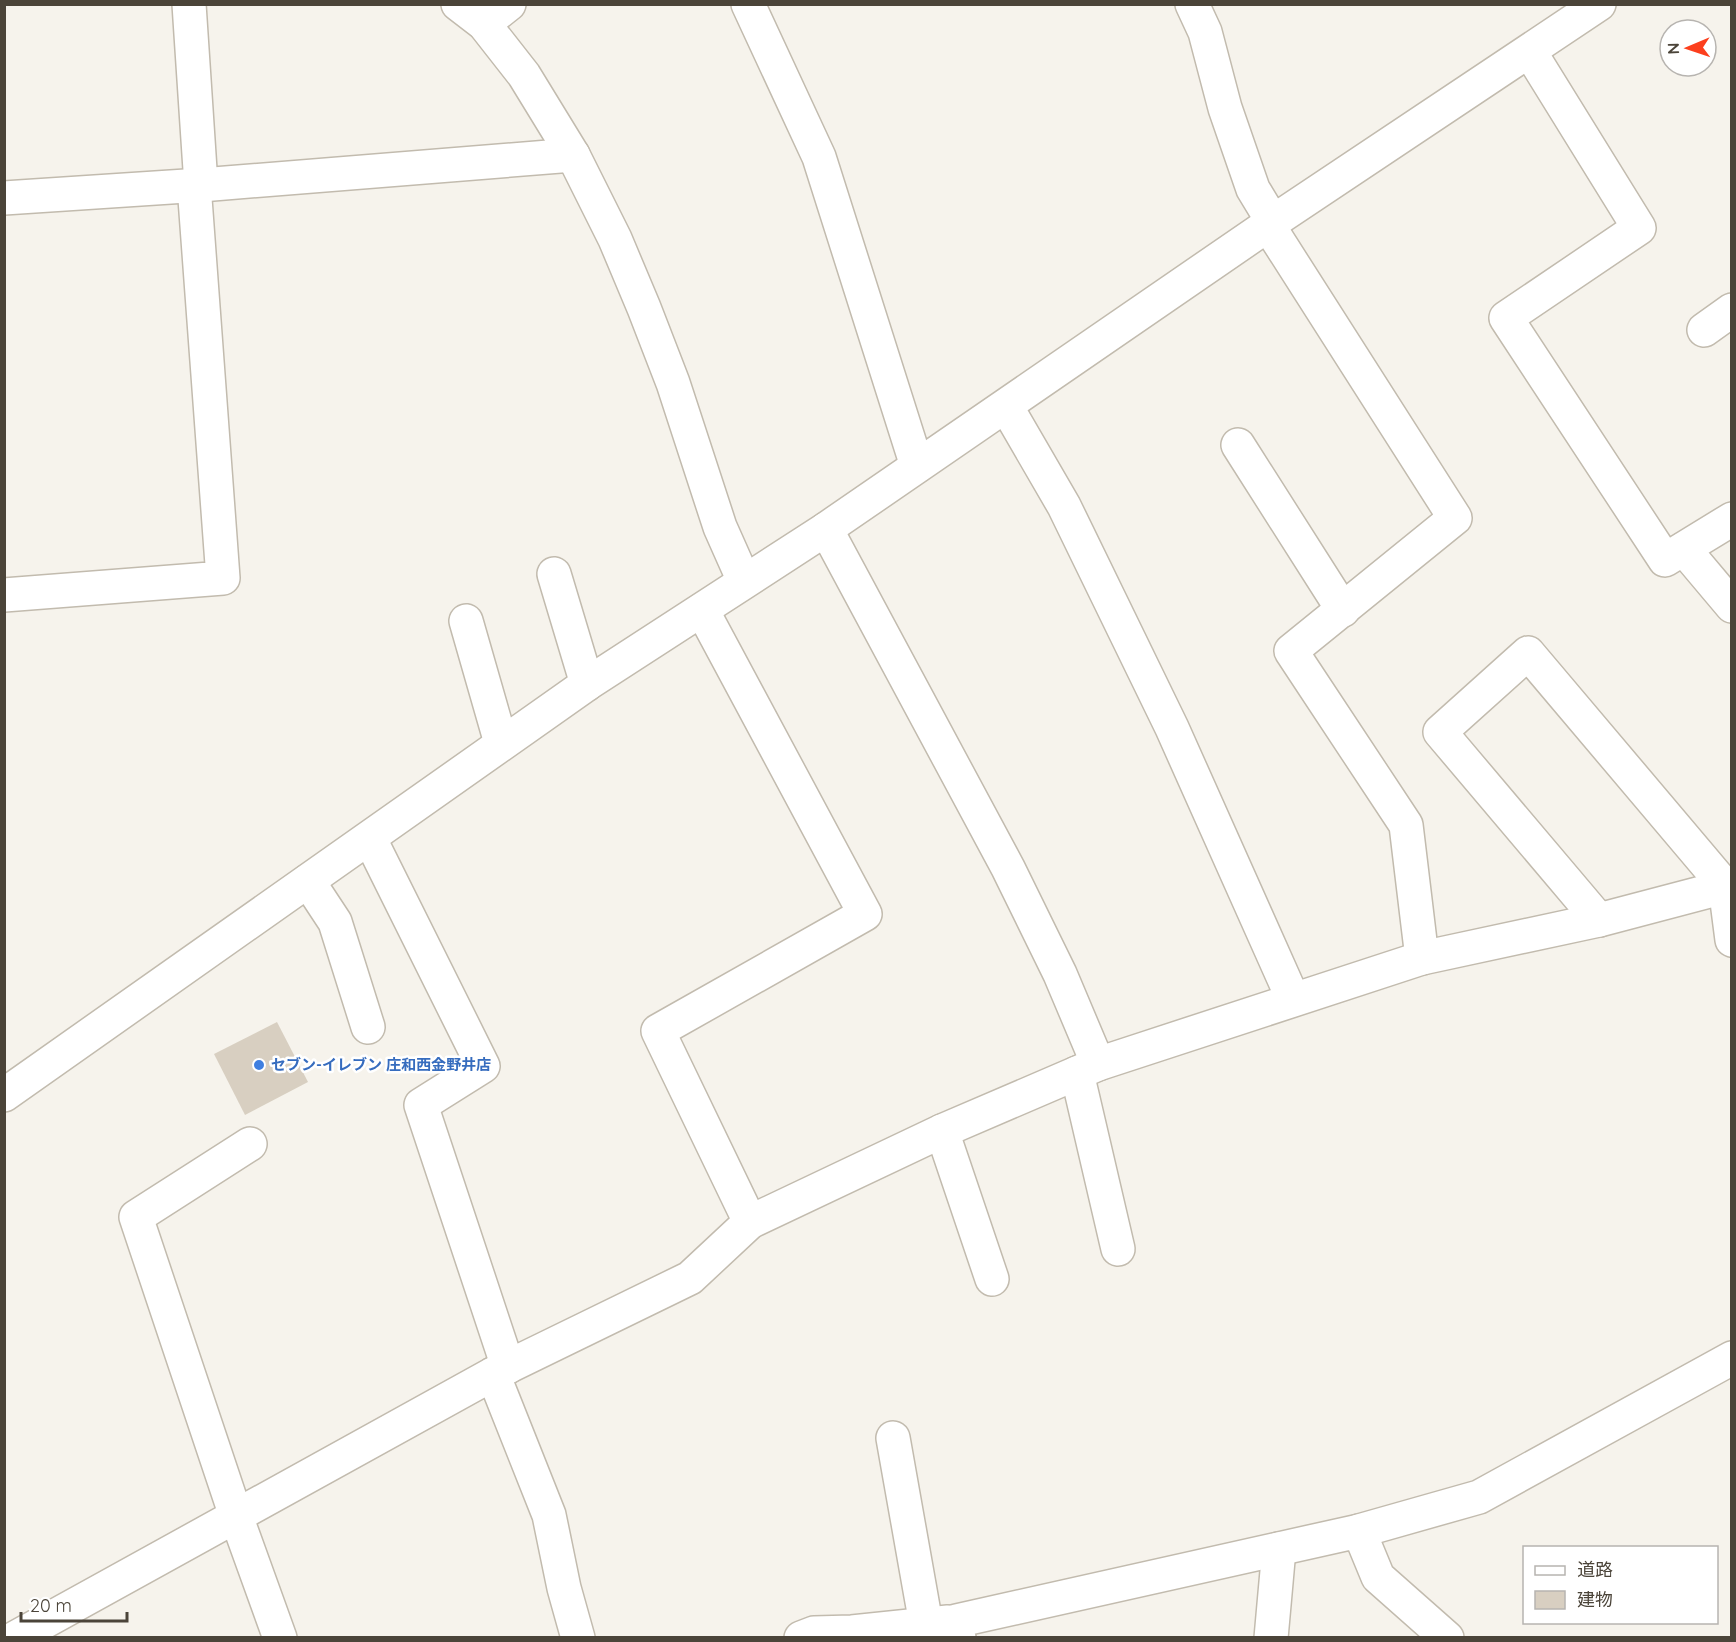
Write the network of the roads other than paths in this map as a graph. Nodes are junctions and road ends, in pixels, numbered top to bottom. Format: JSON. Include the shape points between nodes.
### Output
{"nodes":[{"id":1,"x":189,"y":4,"type":"edge"},
{"id":2,"x":458,"y":4,"type":"edge"},
{"id":3,"x":509,"y":4,"type":"edge"},
{"id":4,"x":748,"y":4,"type":"edge"},
{"id":5,"x":1192,"y":4,"type":"edge"},
{"id":6,"x":1599,"y":4,"type":"edge"},
{"id":7,"x":484,"y":24,"type":"junction"},
{"id":8,"x":1530,"y":52,"type":"junction"},
{"id":9,"x":573,"y":155,"type":"junction"},
{"id":10,"x":198,"y":185,"type":"junction"},
{"id":11,"x":4,"y":198,"type":"edge"},
{"id":12,"x":1270,"y":223,"type":"junction"},
{"id":13,"x":1731,"y":310,"type":"edge"},
{"id":14,"x":1704,"y":330,"type":"dead end"},
{"id":15,"x":1006,"y":406,"type":"junction"},
{"id":16,"x":1238,"y":445,"type":"dead end"},
{"id":17,"x":917,"y":466,"type":"junction"},
{"id":18,"x":1731,"y":519,"type":"edge"},
{"id":19,"x":826,"y":529,"type":"junction"},
{"id":20,"x":1684,"y":549,"type":"junction"},
{"id":21,"x":554,"y":574,"type":"dead end"},
{"id":22,"x":744,"y":581,"type":"junction"},
{"id":23,"x":4,"y":595,"type":"edge"},
{"id":24,"x":1731,"y":606,"type":"edge"},
{"id":25,"x":702,"y":610,"type":"junction"},
{"id":26,"x":1343,"y":610,"type":"junction"},
{"id":27,"x":466,"y":621,"type":"dead end"},
{"id":28,"x":587,"y":684,"type":"junction"},
{"id":29,"x":501,"y":743,"type":"junction"},
{"id":30,"x":370,"y":839,"type":"junction"},
{"id":31,"x":308,"y":881,"type":"junction"},
{"id":32,"x":1728,"y":886,"type":"edge"},
{"id":33,"x":1599,"y":920,"type":"junction"},
{"id":34,"x":1731,"y":940,"type":"edge"},
{"id":35,"x":1422,"y":958,"type":"junction"},
{"id":36,"x":1293,"y":999,"type":"junction"},
{"id":37,"x":368,"y":1027,"type":"dead end"},
{"id":38,"x":1087,"y":1068,"type":"junction"},
{"id":39,"x":4,"y":1095,"type":"edge"},
{"id":40,"x":942,"y":1131,"type":"junction"},
{"id":41,"x":250,"y":1144,"type":"dead end"},
{"id":42,"x":750,"y":1222,"type":"junction"},
{"id":43,"x":1118,"y":1249,"type":"dead end"},
{"id":44,"x":992,"y":1279,"type":"dead end"},
{"id":45,"x":1731,"y":1358,"type":"edge"},
{"id":46,"x":501,"y":1371,"type":"junction"},
{"id":47,"x":893,"y":1438,"type":"dead end"},
{"id":48,"x":236,"y":1516,"type":"junction"},
{"id":49,"x":1359,"y":1531,"type":"junction"},
{"id":50,"x":1279,"y":1549,"type":"junction"},
{"id":51,"x":947,"y":1628,"type":"edge"},
{"id":52,"x":15,"y":1638,"type":"edge"},
{"id":53,"x":280,"y":1638,"type":"edge"},
{"id":54,"x":578,"y":1638,"type":"edge"},
{"id":55,"x":801,"y":1638,"type":"edge"},
{"id":56,"x":1271,"y":1638,"type":"edge"},
{"id":57,"x":1447,"y":1638,"type":"edge"}],
"edges":[{"from":1,"to":10,"type":"street"},
{"from":2,"to":7,"type":"street"},
{"from":3,"to":7,"type":"street"},
{"from":4,"to":17,"type":"street","via":[[819,157]]},
{"from":5,"to":12,"type":"street","via":[[1205,32],[1225,108],[1253,189]]},
{"from":6,"to":8,"type":"street"},
{"from":7,"to":9,"type":"street","via":[[524,75]]},
{"from":8,"to":12,"type":"street"},
{"from":8,"to":20,"type":"street","via":[[1639,228],[1506,318],[1665,560]]},
{"from":9,"to":10,"type":"street"},
{"from":9,"to":22,"type":"street","via":[[644,308],[720,527]]},
{"from":10,"to":11,"type":"street"},
{"from":10,"to":23,"type":"street","via":[[223,578]]},
{"from":12,"to":15,"type":"street"},
{"from":12,"to":26,"type":"street","via":[[1455,518]]},
{"from":13,"to":14,"type":"street"},
{"from":15,"to":17,"type":"street"},
{"from":15,"to":36,"type":"street","via":[[1064,506],[1172,728]]},
{"from":16,"to":26,"type":"street"},
{"from":17,"to":19,"type":"street"},
{"from":18,"to":20,"type":"street"},
{"from":19,"to":22,"type":"street"},
{"from":19,"to":38,"type":"street","via":[[1008,868],[1060,974]]},
{"from":20,"to":24,"type":"street"},
{"from":21,"to":28,"type":"street"},
{"from":22,"to":25,"type":"street"},
{"from":25,"to":28,"type":"street"},
{"from":25,"to":42,"type":"street","via":[[865,914],[658,1031]]},
{"from":26,"to":35,"type":"street","via":[[1291,651],[1406,825]]},
{"from":27,"to":29,"type":"street"},
{"from":28,"to":29,"type":"street"},
{"from":29,"to":30,"type":"street"},
{"from":30,"to":31,"type":"street"},
{"from":30,"to":46,"type":"street","via":[[483,1066],[421,1105]]},
{"from":31,"to":37,"type":"street","via":[[335,922]]},
{"from":31,"to":39,"type":"street"},
{"from":32,"to":33,"type":"street"},
{"from":32,"to":33,"type":"street","via":[[1528,653],[1440,732]]},
{"from":32,"to":34,"type":"street"},
{"from":33,"to":35,"type":"street"},
{"from":35,"to":36,"type":"street"},
{"from":36,"to":38,"type":"street"},
{"from":38,"to":40,"type":"street"},
{"from":38,"to":43,"type":"street"},
{"from":40,"to":42,"type":"street"},
{"from":40,"to":44,"type":"street"},
{"from":41,"to":48,"type":"street","via":[[136,1217]]},
{"from":42,"to":46,"type":"street","via":[[690,1278]]},
{"from":45,"to":49,"type":"street","via":[[1479,1497]]},
{"from":46,"to":48,"type":"street"},
{"from":46,"to":54,"type":"street","via":[[549,1515]]},
{"from":47,"to":51,"type":"street"},
{"from":48,"to":52,"type":"street"},
{"from":48,"to":53,"type":"street"},
{"from":49,"to":50,"type":"street"},
{"from":49,"to":57,"type":"street","via":[[1378,1577]]},
{"from":50,"to":51,"type":"street"},
{"from":50,"to":56,"type":"street"},
{"from":51,"to":55,"type":"street","via":[[814,1633]]}]}
